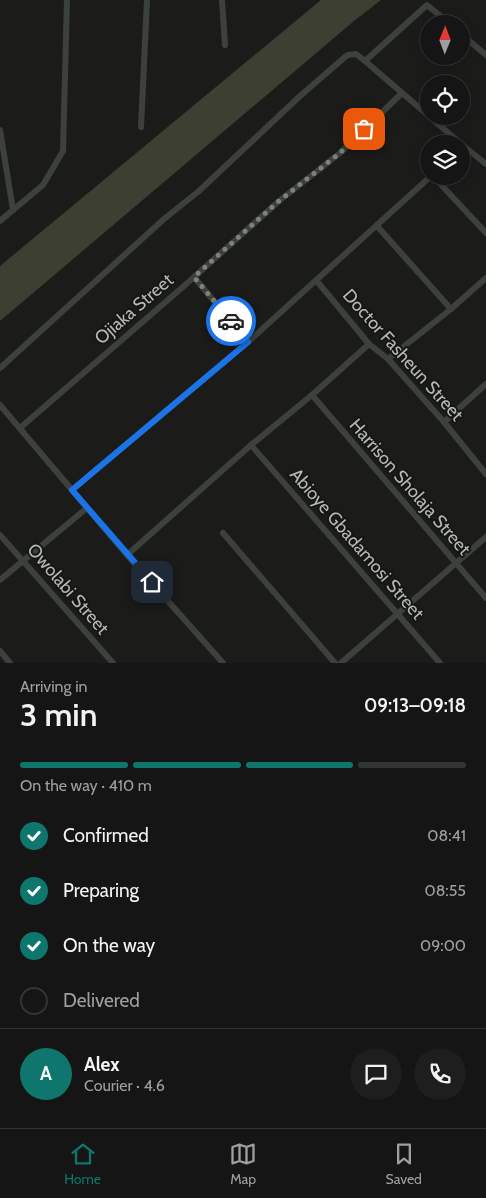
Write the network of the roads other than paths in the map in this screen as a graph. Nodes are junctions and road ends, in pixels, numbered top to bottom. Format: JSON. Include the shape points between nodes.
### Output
{"nodes":[{"id":1,"x":68,"y":0,"type":"edge"},
{"id":2,"x":147,"y":0,"type":"edge"},
{"id":3,"x":222,"y":0,"type":"edge"},
{"id":4,"x":439,"y":15,"type":"edge"},
{"id":5,"x":470,"y":42,"type":"edge"},
{"id":6,"x":225,"y":45,"type":"dead end"},
{"id":7,"x":486,"y":56,"type":"edge"},
{"id":8,"x":365,"y":61,"type":"junction"},
{"id":9,"x":402,"y":93,"type":"junction"},
{"id":10,"x":420,"y":108,"type":"edge"},
{"id":11,"x":439,"y":125,"type":"edge"},
{"id":12,"x":141,"y":127,"type":"dead end"},
{"id":13,"x":0,"y":130,"type":"edge"},
{"id":14,"x":450,"y":135,"type":"edge"},
{"id":15,"x":470,"y":152,"type":"edge"},
{"id":16,"x":486,"y":164,"type":"edge"},
{"id":17,"x":422,"y":185,"type":"edge"},
{"id":18,"x":441,"y":185,"type":"edge"},
{"id":19,"x":13,"y":210,"type":"junction"},
{"id":20,"x":0,"y":221,"type":"edge"},
{"id":21,"x":377,"y":226,"type":"junction"},
{"id":22,"x":486,"y":233,"type":"edge"},
{"id":23,"x":194,"y":277,"type":"junction"},
{"id":24,"x":486,"y":278,"type":"edge"},
{"id":25,"x":316,"y":280,"type":"junction"},
{"id":26,"x":451,"y":309,"type":"junction"},
{"id":27,"x":248,"y":342,"type":"junction"},
{"id":28,"x":369,"y":344,"type":"junction"},
{"id":29,"x":388,"y":359,"type":"junction"},
{"id":30,"x":0,"y":368,"type":"edge"},
{"id":31,"x":486,"y":384,"type":"edge"},
{"id":32,"x":312,"y":395,"type":"junction"},
{"id":33,"x":0,"y":405,"type":"edge"},
{"id":34,"x":444,"y":422,"type":"junction"},
{"id":35,"x":20,"y":428,"type":"junction"},
{"id":36,"x":251,"y":444,"type":"junction"},
{"id":37,"x":486,"y":474,"type":"edge"},
{"id":38,"x":72,"y":490,"type":"junction"},
{"id":39,"x":87,"y":508,"type":"junction"},
{"id":40,"x":224,"y":533,"type":"dead end"},
{"id":41,"x":0,"y":535,"type":"edge"},
{"id":42,"x":486,"y":538,"type":"edge"},
{"id":43,"x":127,"y":555,"type":"junction"},
{"id":44,"x":23,"y":560,"type":"junction"},
{"id":45,"x":456,"y":563,"type":"junction"},
{"id":46,"x":0,"y":580,"type":"edge"},
{"id":47,"x":486,"y":598,"type":"edge"},
{"id":48,"x":398,"y":614,"type":"junction"},
{"id":49,"x":0,"y":651,"type":"edge"},
{"id":50,"x":10,"y":663,"type":"edge"},
{"id":51,"x":113,"y":663,"type":"edge"},
{"id":52,"x":223,"y":663,"type":"edge"},
{"id":53,"x":335,"y":663,"type":"edge"},
{"id":54,"x":341,"y":663,"type":"edge"},
{"id":55,"x":440,"y":663,"type":"edge"}],
"edges":[{"from":1,"to":19,"type":"street","via":[[62,152],[43,185]]},
{"from":2,"to":12,"type":"street"},
{"from":3,"to":6,"type":"street"},
{"from":4,"to":8,"type":"street","via":[[427,5]]},
{"from":5,"to":7,"type":"street"},
{"from":8,"to":9,"type":"street"},
{"from":8,"to":30,"type":"street","via":[[356,54],[348,55]]},
{"from":9,"to":10,"type":"street"},
{"from":9,"to":23,"type":"street","name":"Ojiaka Street","via":[[340,153],[279,201]]},
{"from":11,"to":14,"type":"street"},
{"from":13,"to":19,"type":"street"},
{"from":15,"to":16,"type":"street"},
{"from":17,"to":21,"type":"street"},
{"from":18,"to":22,"type":"street"},
{"from":19,"to":20,"type":"street"},
{"from":21,"to":25,"type":"street"},
{"from":21,"to":26,"type":"street"},
{"from":23,"to":27,"type":"street"},
{"from":23,"to":35,"type":"street","name":"Ojiaka Street"},
{"from":24,"to":26,"type":"street"},
{"from":25,"to":27,"type":"street"},
{"from":25,"to":28,"type":"street","name":"Doctor Fasheun Street"},
{"from":26,"to":29,"type":"street"},
{"from":27,"to":38,"type":"street"},
{"from":28,"to":29,"type":"street","name":"Doctor Fasheun Street"},
{"from":28,"to":32,"type":"street"},
{"from":29,"to":34,"type":"street","name":"Doctor Fasheun Street"},
{"from":31,"to":34,"type":"street"},
{"from":32,"to":36,"type":"street"},
{"from":32,"to":45,"type":"street","name":"Harrison Sholaja Street"},
{"from":33,"to":35,"type":"street"},
{"from":34,"to":37,"type":"street","name":"Doctor Fasheun Street"},
{"from":35,"to":38,"type":"street"},
{"from":36,"to":43,"type":"street"},
{"from":36,"to":48,"type":"street","name":"Abioye Gbadamosi Street"},
{"from":38,"to":39,"type":"street"},
{"from":39,"to":43,"type":"street"},
{"from":39,"to":44,"type":"street"},
{"from":40,"to":53,"type":"street"},
{"from":41,"to":44,"type":"street","name":"Owolabi Street"},
{"from":42,"to":45,"type":"street"},
{"from":43,"to":52,"type":"street"},
{"from":44,"to":46,"type":"street"},
{"from":44,"to":51,"type":"street","name":"Owolabi Street"},
{"from":45,"to":47,"type":"street","name":"Harrison Sholaja Street"},
{"from":45,"to":48,"type":"street"},
{"from":48,"to":54,"type":"street"},
{"from":48,"to":55,"type":"street","name":"Abioye Gbadamosi Street"},
{"from":49,"to":50,"type":"street"}]}
